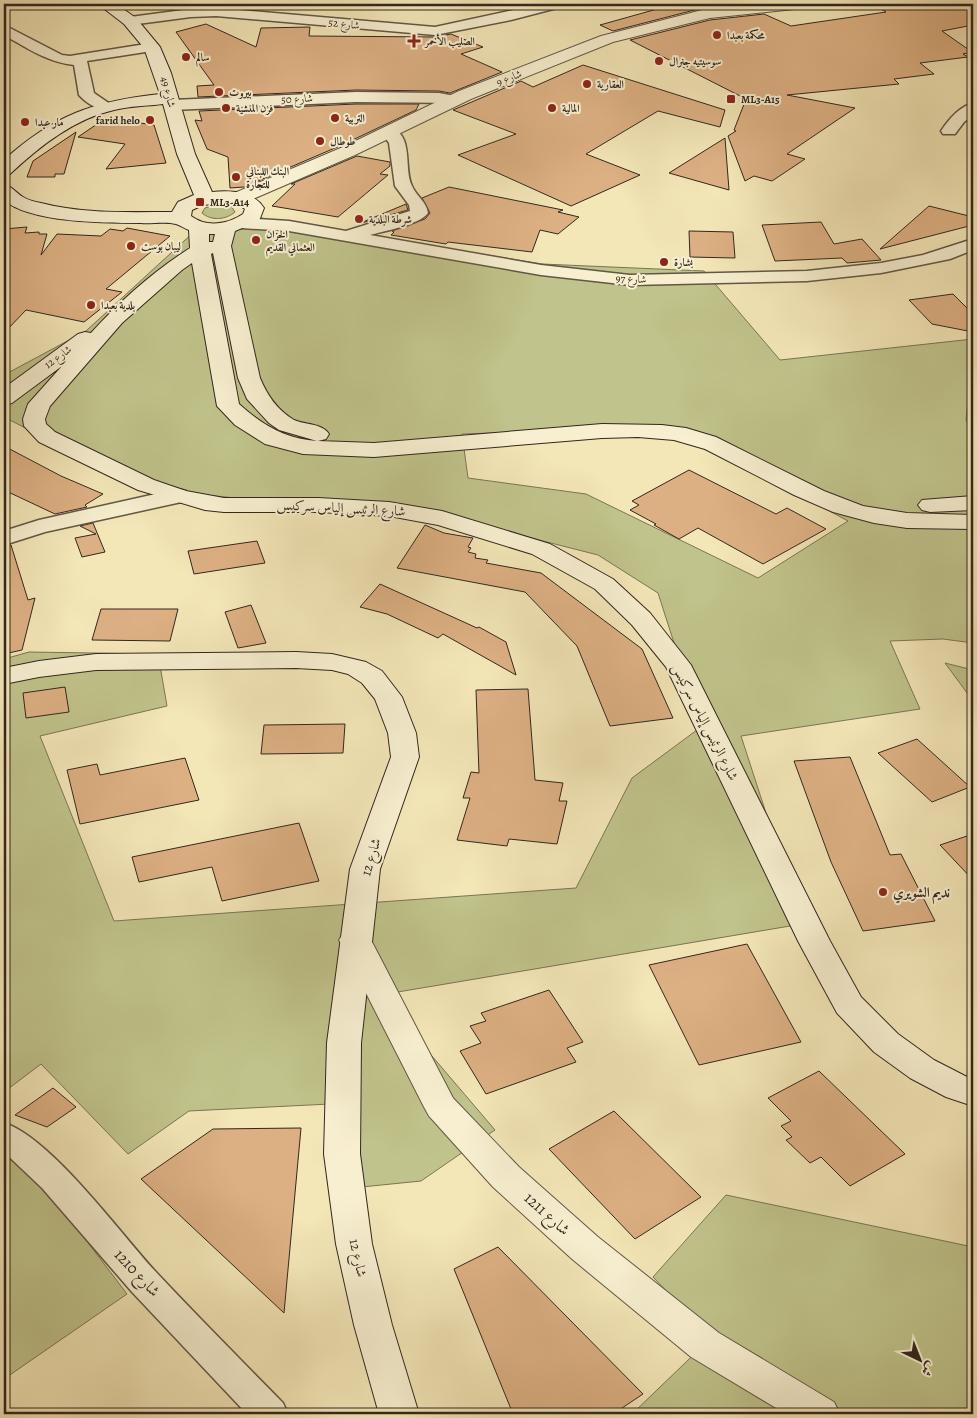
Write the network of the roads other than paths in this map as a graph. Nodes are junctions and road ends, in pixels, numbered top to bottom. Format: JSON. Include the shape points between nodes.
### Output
{"nodes":[{"id":1,"x":106,"y":4,"type":"edge"},
{"id":2,"x":556,"y":4,"type":"edge"},
{"id":3,"x":794,"y":4,"type":"edge"},
{"id":4,"x":130,"y":21,"type":"junction"},
{"id":5,"x":4,"y":29,"type":"edge"},
{"id":6,"x":152,"y":48,"type":"junction"},
{"id":7,"x":74,"y":59,"type":"junction"},
{"id":8,"x":422,"y":98,"type":"junction"},
{"id":9,"x":455,"y":100,"type":"junction"},
{"id":10,"x":171,"y":102,"type":"junction"},
{"id":11,"x":105,"y":106,"type":"junction"},
{"id":12,"x":438,"y":108,"type":"junction"},
{"id":13,"x":973,"y":108,"type":"edge"},
{"id":14,"x":948,"y":131,"type":"dead end"},
{"id":15,"x":389,"y":132,"type":"junction"},
{"id":16,"x":4,"y":170,"type":"edge"},
{"id":17,"x":4,"y":190,"type":"edge"},
{"id":18,"x":205,"y":198,"type":"junction"},
{"id":19,"x":239,"y":198,"type":"junction"},
{"id":20,"x":191,"y":222,"type":"junction"},
{"id":21,"x":229,"y":232,"type":"junction"},
{"id":22,"x":345,"y":236,"type":"junction"},
{"id":23,"x":973,"y":244,"type":"edge"},
{"id":24,"x":115,"y":319,"type":"junction"},
{"id":25,"x":4,"y":398,"type":"edge"},
{"id":26,"x":178,"y":496,"type":"junction"},
{"id":27,"x":973,"y":503,"type":"edge"},
{"id":28,"x":871,"y":507,"type":"junction"},
{"id":29,"x":973,"y":522,"type":"edge"},
{"id":30,"x":4,"y":538,"type":"edge"},
{"id":31,"x":4,"y":676,"type":"edge"},
{"id":32,"x":354,"y":940,"type":"junction"},
{"id":33,"x":973,"y":1094,"type":"edge"},
{"id":34,"x":4,"y":1135,"type":"edge"},
{"id":35,"x":270,"y":1414,"type":"edge"},
{"id":36,"x":399,"y":1414,"type":"edge"},
{"id":37,"x":820,"y":1414,"type":"edge"}],
"edges":[{"from":1,"to":4,"type":"main road","name":"شارع 49"},
{"from":2,"to":4,"type":"street","name":"شارع 52","via":[[434,31],[216,12]]},
{"from":3,"to":9,"type":"main road","name":"شارع 9","via":[[710,12],[607,39]]},
{"from":4,"to":6,"type":"main road","name":"شارع 49"},
{"from":5,"to":7,"type":"street","via":[[59,59]]},
{"from":6,"to":7,"type":"street"},
{"from":6,"to":10,"type":"main road","name":"شارع 49"},
{"from":7,"to":11,"type":"street","via":[[81,64],[87,95]]},
{"from":8,"to":9,"type":"street","name":"شارع 50"},
{"from":8,"to":10,"type":"street","name":"شارع 50"},
{"from":8,"to":12,"type":"street"},
{"from":9,"to":12,"type":"main road","name":"شارع 9"},
{"from":10,"to":11,"type":"main road","name":"شارع 50"},
{"from":10,"to":18,"type":"main road","name":"شارع 49","via":[[186,154]]},
{"from":11,"to":16,"type":"main road","name":"شارع 50","via":[[76,118],[39,141]]},
{"from":12,"to":15,"type":"main road","name":"شارع 9"},
{"from":13,"to":14,"type":"street","via":[[958,118]]},
{"from":15,"to":19,"type":"main road","name":"شارع 9"},
{"from":15,"to":22,"type":"street","via":[[397,142],[402,186],[418,205],[418,213],[383,227]]},
{"from":17,"to":20,"type":"main road","via":[[11,198],[28,206],[55,212]]},
{"from":18,"to":19,"type":"main road"},
{"from":18,"to":20,"type":"main road","via":[[188,205],[181,214]]},
{"from":19,"to":21,"type":"main road","via":[[255,208]]},
{"from":20,"to":21,"type":"main road"},
{"from":20,"to":21,"type":"main road"},
{"from":21,"to":22,"type":"street","name":"شارع 97","via":[[289,226]]},
{"from":21,"to":24,"type":"main road","name":"شارع الرئيس إلياس سركيس","via":[[176,266]]},
{"from":21,"to":28,"type":"main road","via":[[249,378],[258,398],[277,418],[300,430],[369,437],[603,416],[654,416],[730,434],[846,490]]},
{"from":21,"to":28,"type":"main road","via":[[228,406],[273,439],[303,447],[374,450],[602,431],[679,434],[712,443],[825,500]]},
{"from":22,"to":23,"type":"street","name":"شارع 97","via":[[541,270],[602,278],[662,280],[807,276],[881,268],[944,255]]},
{"from":24,"to":25,"type":"main road","name":"شارع 12"},
{"from":24,"to":26,"type":"main road","name":"شارع الرئيس إلياس سركيس","via":[[39,404],[35,426],[47,437],[81,455]]},
{"from":26,"to":30,"type":"street"},
{"from":26,"to":33,"type":"main road","name":"شارع الرئيس إلياس سركيس","via":[[224,505],[389,508],[442,518],[541,549],[604,584],[641,619],[678,665],[814,941],[849,1005],[886,1043],[922,1069]]},
{"from":27,"to":28,"type":"main road"},
{"from":28,"to":29,"type":"main road","via":[[931,523]]},
{"from":31,"to":32,"type":"main road","name":"شارع 12","via":[[96,662],[258,659],[332,662],[357,668],[372,677],[388,697],[402,733],[405,757],[365,870]]},
{"from":32,"to":36,"type":"main road","name":"شارع 12","via":[[344,1043],[342,1154],[354,1244]]},
{"from":32,"to":37,"type":"main road","name":"شارع 1211","via":[[441,1107],[506,1178],[585,1248],[706,1345]]},
{"from":34,"to":35,"type":"street","name":"شارع 1210","via":[[29,1153],[54,1178],[128,1264]]}]}
